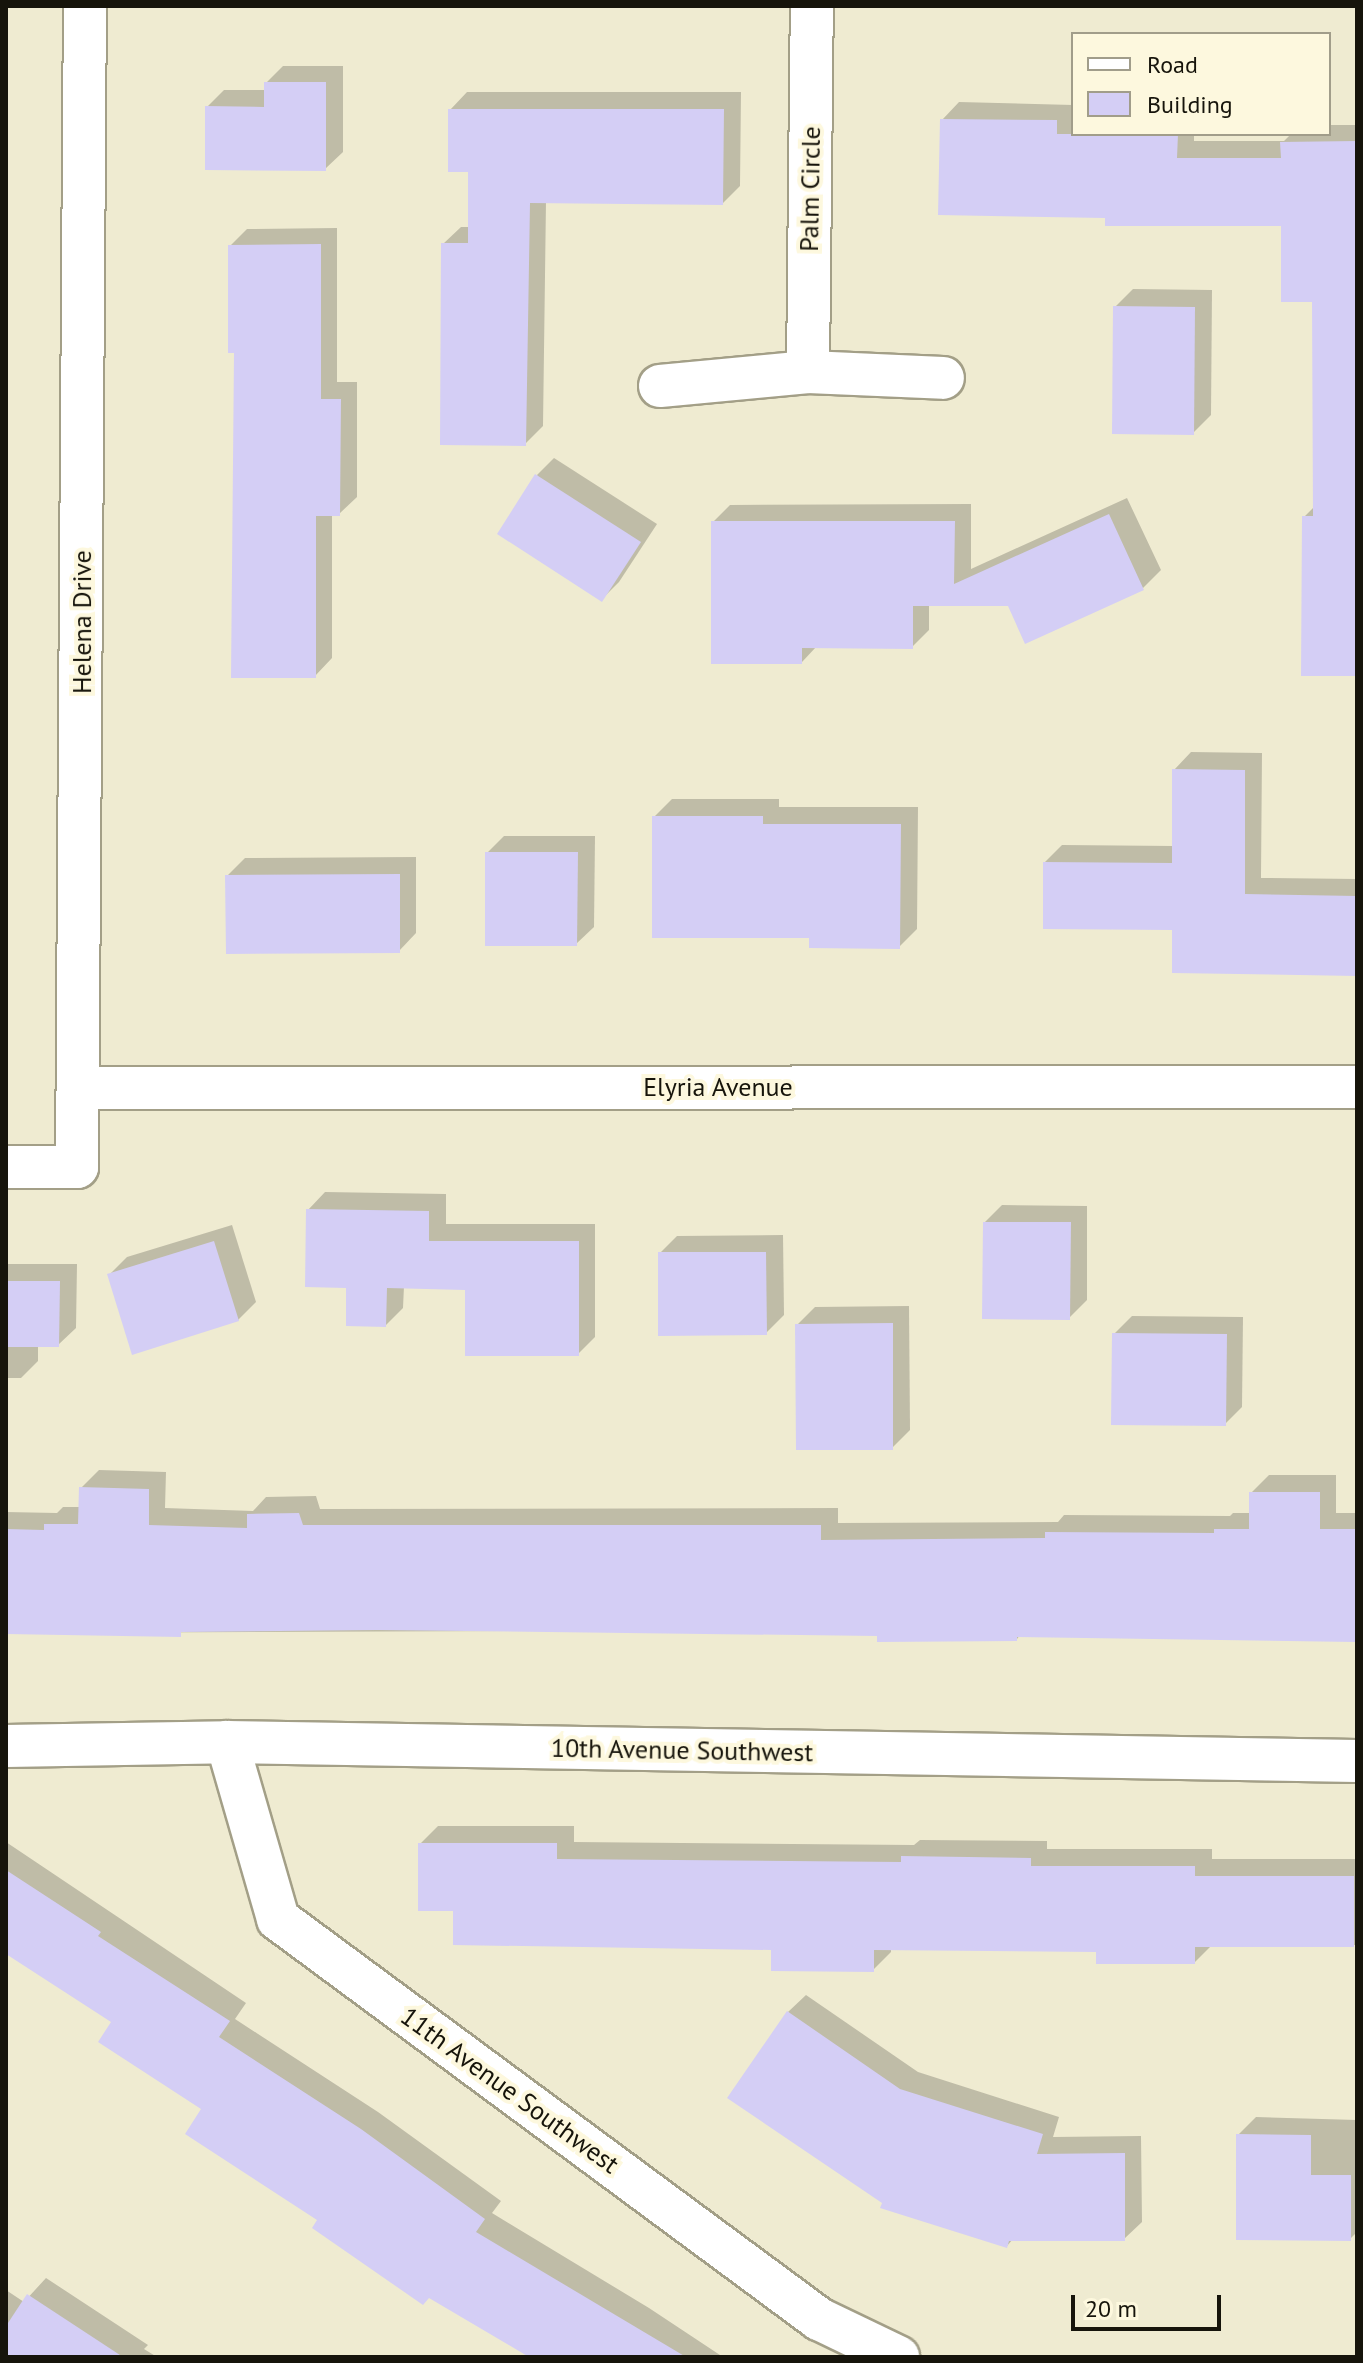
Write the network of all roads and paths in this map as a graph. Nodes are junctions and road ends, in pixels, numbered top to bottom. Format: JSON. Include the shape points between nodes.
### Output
{"nodes":[{"id":1,"x":85,"y":6,"type":"edge"},
{"id":2,"x":812,"y":6,"type":"edge"},
{"id":3,"x":808,"y":372,"type":"junction"},
{"id":4,"x":943,"y":378,"type":"dead end"},
{"id":5,"x":660,"y":386,"type":"dead end"},
{"id":6,"x":1357,"y":1087,"type":"edge"},
{"id":7,"x":80,"y":1088,"type":"junction"},
{"id":8,"x":6,"y":1167,"type":"edge"},
{"id":9,"x":227,"y":1742,"type":"junction"},
{"id":10,"x":6,"y":1746,"type":"edge"},
{"id":11,"x":1357,"y":1761,"type":"edge"},
{"id":12,"x":898,"y":2357,"type":"edge"}],
"edges":[{"from":1,"to":7,"type":"street","name":"Helena Drive"},
{"from":2,"to":3,"type":"street","name":"Palm Circle"},
{"from":3,"to":4,"type":"street"},
{"from":3,"to":5,"type":"street"},
{"from":6,"to":7,"type":"street","name":"Elyria Avenue"},
{"from":7,"to":8,"type":"street","name":"Helena Drive","via":[[77,1167]]},
{"from":9,"to":10,"type":"street","name":"10th Avenue Southwest"},
{"from":9,"to":11,"type":"street","name":"10th Avenue Southwest"},
{"from":9,"to":12,"type":"street","name":"11th Avenue Southwest","via":[[278,1919],[819,2319]]}]}
